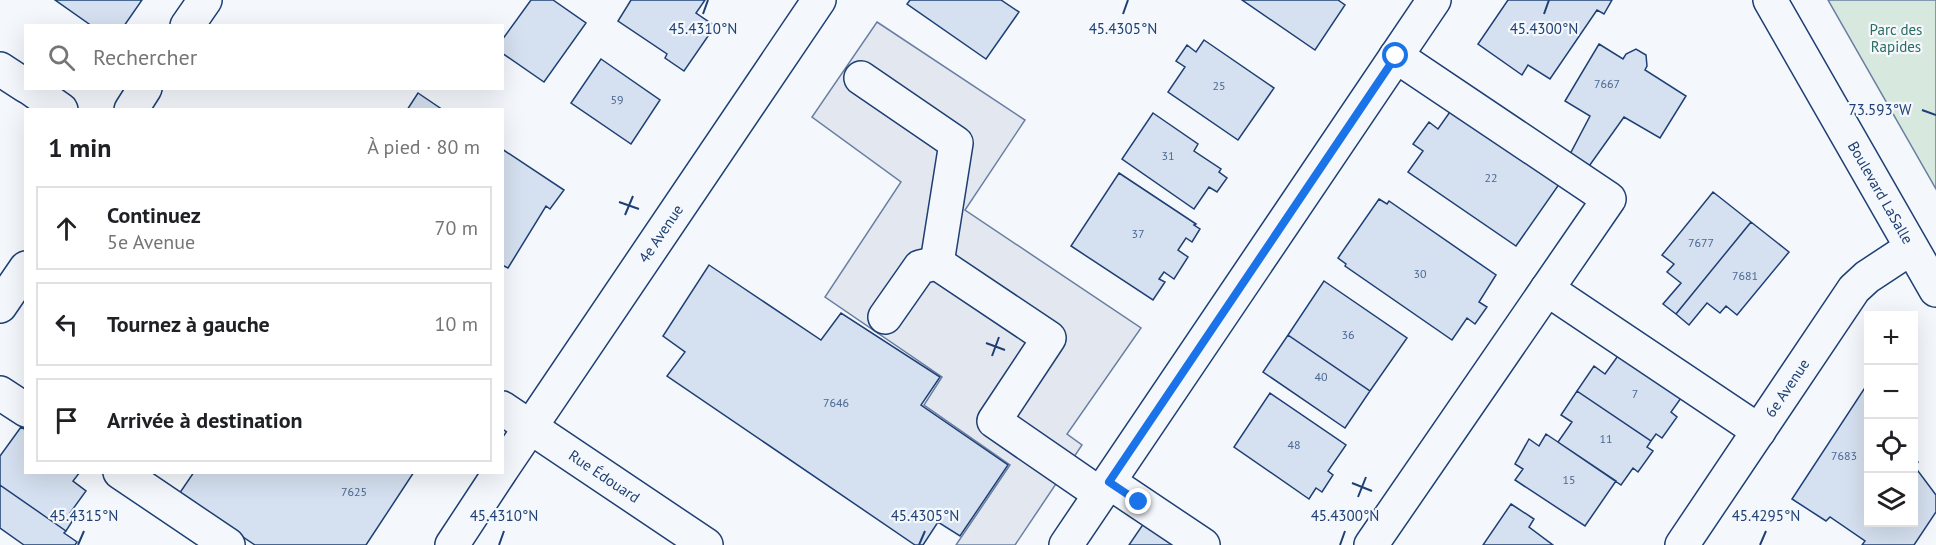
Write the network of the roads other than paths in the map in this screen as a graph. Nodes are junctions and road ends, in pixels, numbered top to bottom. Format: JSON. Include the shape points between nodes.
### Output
{"nodes":[{"id":1,"x":205,"y":0,"type":"edge"},
{"id":2,"x":819,"y":0,"type":"edge"},
{"id":3,"x":1434,"y":0,"type":"edge"},
{"id":4,"x":1770,"y":0,"type":"edge"},
{"id":5,"x":188,"y":24,"type":"edge"},
{"id":6,"x":1396,"y":56,"type":"junction"},
{"id":7,"x":0,"y":69,"type":"edge"},
{"id":8,"x":861,"y":78,"type":"dead end"},
{"id":9,"x":24,"y":85,"type":"edge"},
{"id":10,"x":33,"y":90,"type":"edge"},
{"id":11,"x":144,"y":90,"type":"edge"},
{"id":12,"x":58,"y":108,"type":"edge"},
{"id":13,"x":132,"y":108,"type":"edge"},
{"id":14,"x":1911,"y":248,"type":"junction"},
{"id":15,"x":937,"y":263,"type":"junction"},
{"id":16,"x":24,"y":271,"type":"edge"},
{"id":17,"x":1547,"y":289,"type":"junction"},
{"id":18,"x":1936,"y":290,"type":"edge"},
{"id":19,"x":0,"y":306,"type":"edge"},
{"id":20,"x":885,"y":317,"type":"dead end"},
{"id":21,"x":0,"y":393,"type":"edge"},
{"id":22,"x":24,"y":409,"type":"edge"},
{"id":23,"x":504,"y":409,"type":"edge"},
{"id":24,"x":531,"y":428,"type":"junction"},
{"id":25,"x":1759,"y":431,"type":"junction"},
{"id":26,"x":504,"y":467,"type":"edge"},
{"id":27,"x":123,"y":474,"type":"edge"},
{"id":28,"x":499,"y":474,"type":"edge"},
{"id":29,"x":1105,"y":488,"type":"junction"},
{"id":30,"x":228,"y":545,"type":"edge"},
{"id":31,"x":452,"y":545,"type":"edge"},
{"id":32,"x":706,"y":545,"type":"edge"},
{"id":33,"x":1066,"y":545,"type":"edge"},
{"id":34,"x":1203,"y":545,"type":"edge"},
{"id":35,"x":1371,"y":545,"type":"edge"},
{"id":36,"x":1682,"y":545,"type":"edge"}],
"edges":[{"from":1,"to":5,"type":"street"},
{"from":2,"to":24,"type":"street","name":"4e Avenue"},
{"from":3,"to":6,"type":"street"},
{"from":4,"to":14,"type":"street","name":"Boulevard LaSalle"},
{"from":6,"to":17,"type":"street","via":[[1609,199]]},
{"from":6,"to":29,"type":"street"},
{"from":7,"to":9,"type":"street"},
{"from":8,"to":15,"type":"street","via":[[956,143]]},
{"from":10,"to":12,"type":"street"},
{"from":11,"to":13,"type":"street"},
{"from":14,"to":18,"type":"street","name":"Boulevard LaSalle"},
{"from":14,"to":25,"type":"street","name":"6e Avenue","via":[[1854,289]]},
{"from":15,"to":20,"type":"street","via":[[920,267]]},
{"from":15,"to":29,"type":"street","via":[[1049,338],[994,421]]},
{"from":16,"to":19,"type":"street"},
{"from":17,"to":25,"type":"street"},
{"from":17,"to":35,"type":"street"},
{"from":21,"to":22,"type":"street"},
{"from":23,"to":24,"type":"street","name":"Rue Édouard"},
{"from":24,"to":26,"type":"street","name":"4e Avenue"},
{"from":24,"to":32,"type":"street","name":"Rue Édouard"},
{"from":25,"to":36,"type":"street","name":"6e Avenue"},
{"from":27,"to":30,"type":"street"},
{"from":28,"to":31,"type":"street","name":"4e Avenue"},
{"from":29,"to":33,"type":"street"},
{"from":29,"to":34,"type":"street"}]}
